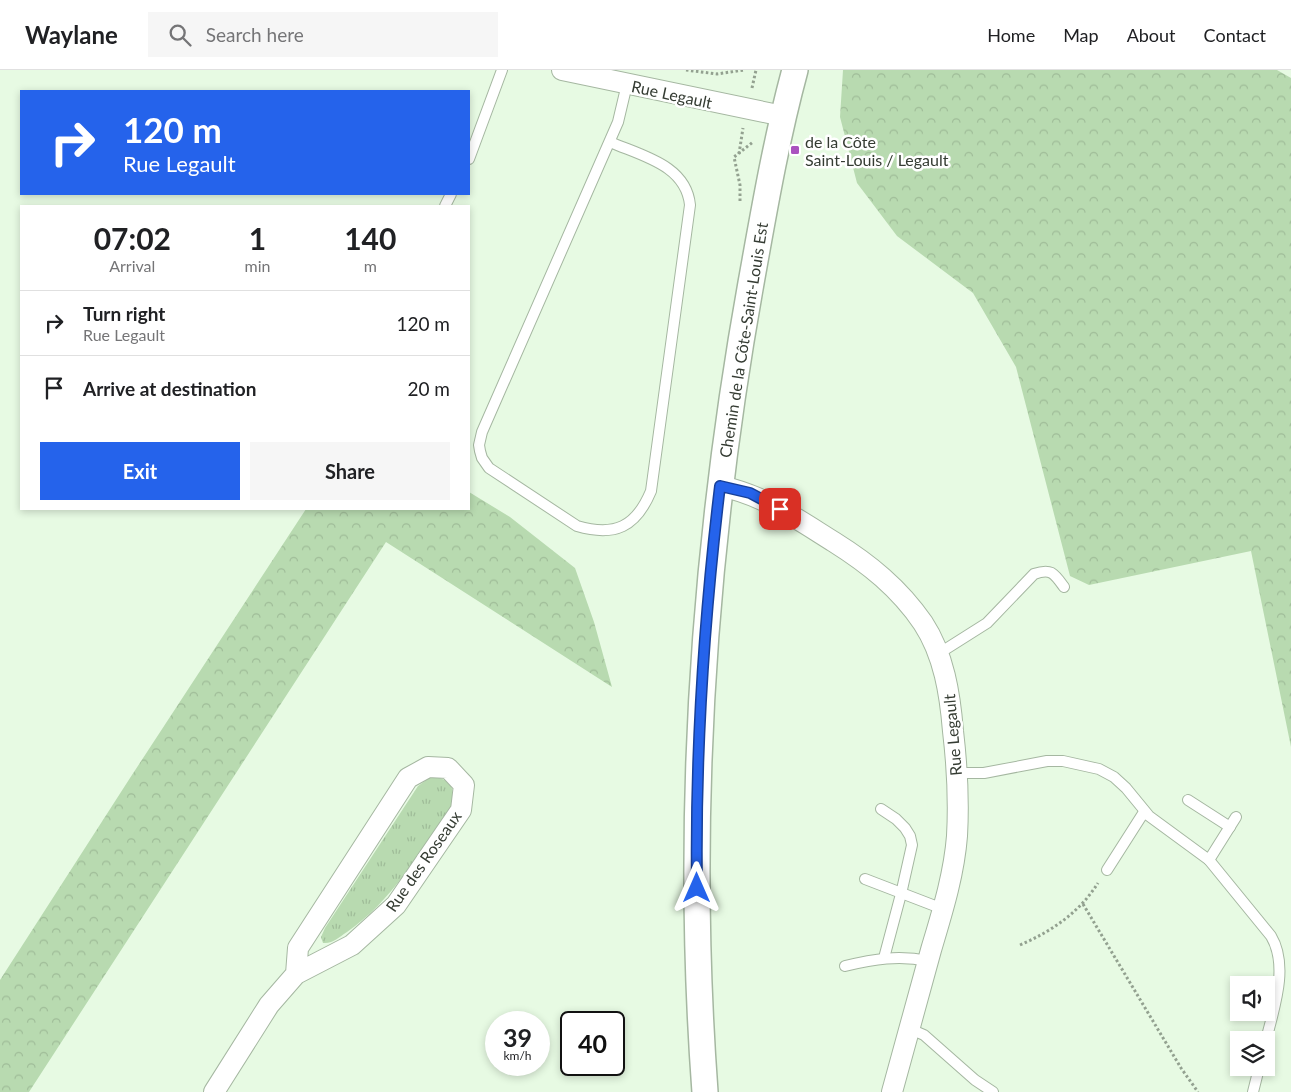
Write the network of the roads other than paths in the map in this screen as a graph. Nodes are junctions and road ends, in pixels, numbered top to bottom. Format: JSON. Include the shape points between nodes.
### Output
{"nodes":[{"id":1,"x":502,"y":70,"type":"edge"},
{"id":2,"x":562,"y":70,"type":"edge"},
{"id":3,"x":795,"y":70,"type":"edge"},
{"id":4,"x":627,"y":84,"type":"junction"},
{"id":5,"x":782,"y":116,"type":"junction"},
{"id":6,"x":610,"y":142,"type":"junction"},
{"id":7,"x":470,"y":156,"type":"edge"},
{"id":8,"x":720,"y":486,"type":"junction"},
{"id":9,"x":1064,"y":586,"type":"dead end"},
{"id":10,"x":938,"y":654,"type":"junction"},
{"id":11,"x":956,"y":773,"type":"junction"},
{"id":12,"x":1188,"y":800,"type":"dead end"},
{"id":13,"x":881,"y":809,"type":"dead end"},
{"id":14,"x":1144,"y":812,"type":"junction"},
{"id":15,"x":1236,"y":818,"type":"dead end"},
{"id":16,"x":1230,"y":827,"type":"junction"},
{"id":17,"x":1209,"y":860,"type":"junction"},
{"id":18,"x":1107,"y":870,"type":"road end"},
{"id":19,"x":865,"y":879,"type":"dead end"},
{"id":20,"x":901,"y":894,"type":"junction"},
{"id":21,"x":943,"y":909,"type":"junction"},
{"id":22,"x":884,"y":958,"type":"junction"},
{"id":23,"x":928,"y":961,"type":"junction"},
{"id":24,"x":845,"y":966,"type":"dead end"},
{"id":25,"x":296,"y":974,"type":"junction"},
{"id":26,"x":910,"y":1029,"type":"junction"},
{"id":27,"x":1268,"y":1031,"type":"edge"},
{"id":28,"x":1258,"y":1076,"type":"edge"},
{"id":29,"x":214,"y":1092,"type":"edge"},
{"id":30,"x":705,"y":1092,"type":"edge"},
{"id":31,"x":892,"y":1092,"type":"edge"},
{"id":32,"x":993,"y":1092,"type":"edge"},
{"id":33,"x":1254,"y":1092,"type":"edge"}],
"edges":[{"from":1,"to":7,"type":"lane"},
{"from":2,"to":4,"type":"street","name":"Rue Legault"},
{"from":3,"to":5,"type":"street","name":"Chemin de la Côte-Saint-Louis Est"},
{"from":4,"to":5,"type":"street","name":"Rue Legault"},
{"from":4,"to":6,"type":"lane"},
{"from":5,"to":8,"type":"street","name":"Chemin de la Côte-Saint-Louis Est","via":[[744,326]]},
{"from":6,"to":6,"type":"lane","via":[[479,445],[485,463],[493,472],[577,526],[598,530],[624,526],[641,512],[651,491],[690,205],[685,184],[677,175]]},
{"from":8,"to":10,"type":"street","name":"Rue Legault","via":[[750,493],[766,501],[868,565],[915,612]]},
{"from":8,"to":30,"type":"street","name":"Chemin de la Côte-Saint-Louis Est","via":[[704,650],[697,796],[698,946]]},
{"from":9,"to":10,"type":"lane","via":[[1050,571],[1034,574],[987,622]]},
{"from":10,"to":11,"type":"street","name":"Rue Legault","via":[[951,706]]},
{"from":11,"to":14,"type":"lane","via":[[984,773],[1047,761],[1081,764],[1114,777]]},
{"from":11,"to":21,"type":"street","name":"Rue Legault","via":[[957,836]]},
{"from":12,"to":16,"type":"lane"},
{"from":13,"to":20,"type":"lane","via":[[896,819],[910,836],[911,851]]},
{"from":14,"to":17,"type":"lane"},
{"from":14,"to":18,"type":"lane"},
{"from":15,"to":16,"type":"lane"},
{"from":16,"to":17,"type":"lane"},
{"from":17,"to":27,"type":"lane","via":[[1276,945],[1278,981]]},
{"from":19,"to":20,"type":"lane"},
{"from":20,"to":21,"type":"lane"},
{"from":20,"to":22,"type":"lane"},
{"from":21,"to":23,"type":"street","name":"Rue Legault"},
{"from":22,"to":23,"type":"lane"},
{"from":22,"to":24,"type":"lane"},
{"from":23,"to":26,"type":"street","name":"Rue Legault"},
{"from":25,"to":25,"type":"street","name":"Rue des Roseaux","via":[[352,945],[396,905],[462,810],[464,785],[448,768],[428,767],[408,778],[298,948]]},
{"from":25,"to":29,"type":"street","name":"Rue des Roseaux","via":[[269,1006]]},
{"from":26,"to":31,"type":"street","name":"Rue Legault"},
{"from":26,"to":32,"type":"lane","via":[[924,1035]]},
{"from":28,"to":33,"type":"lane"}]}
